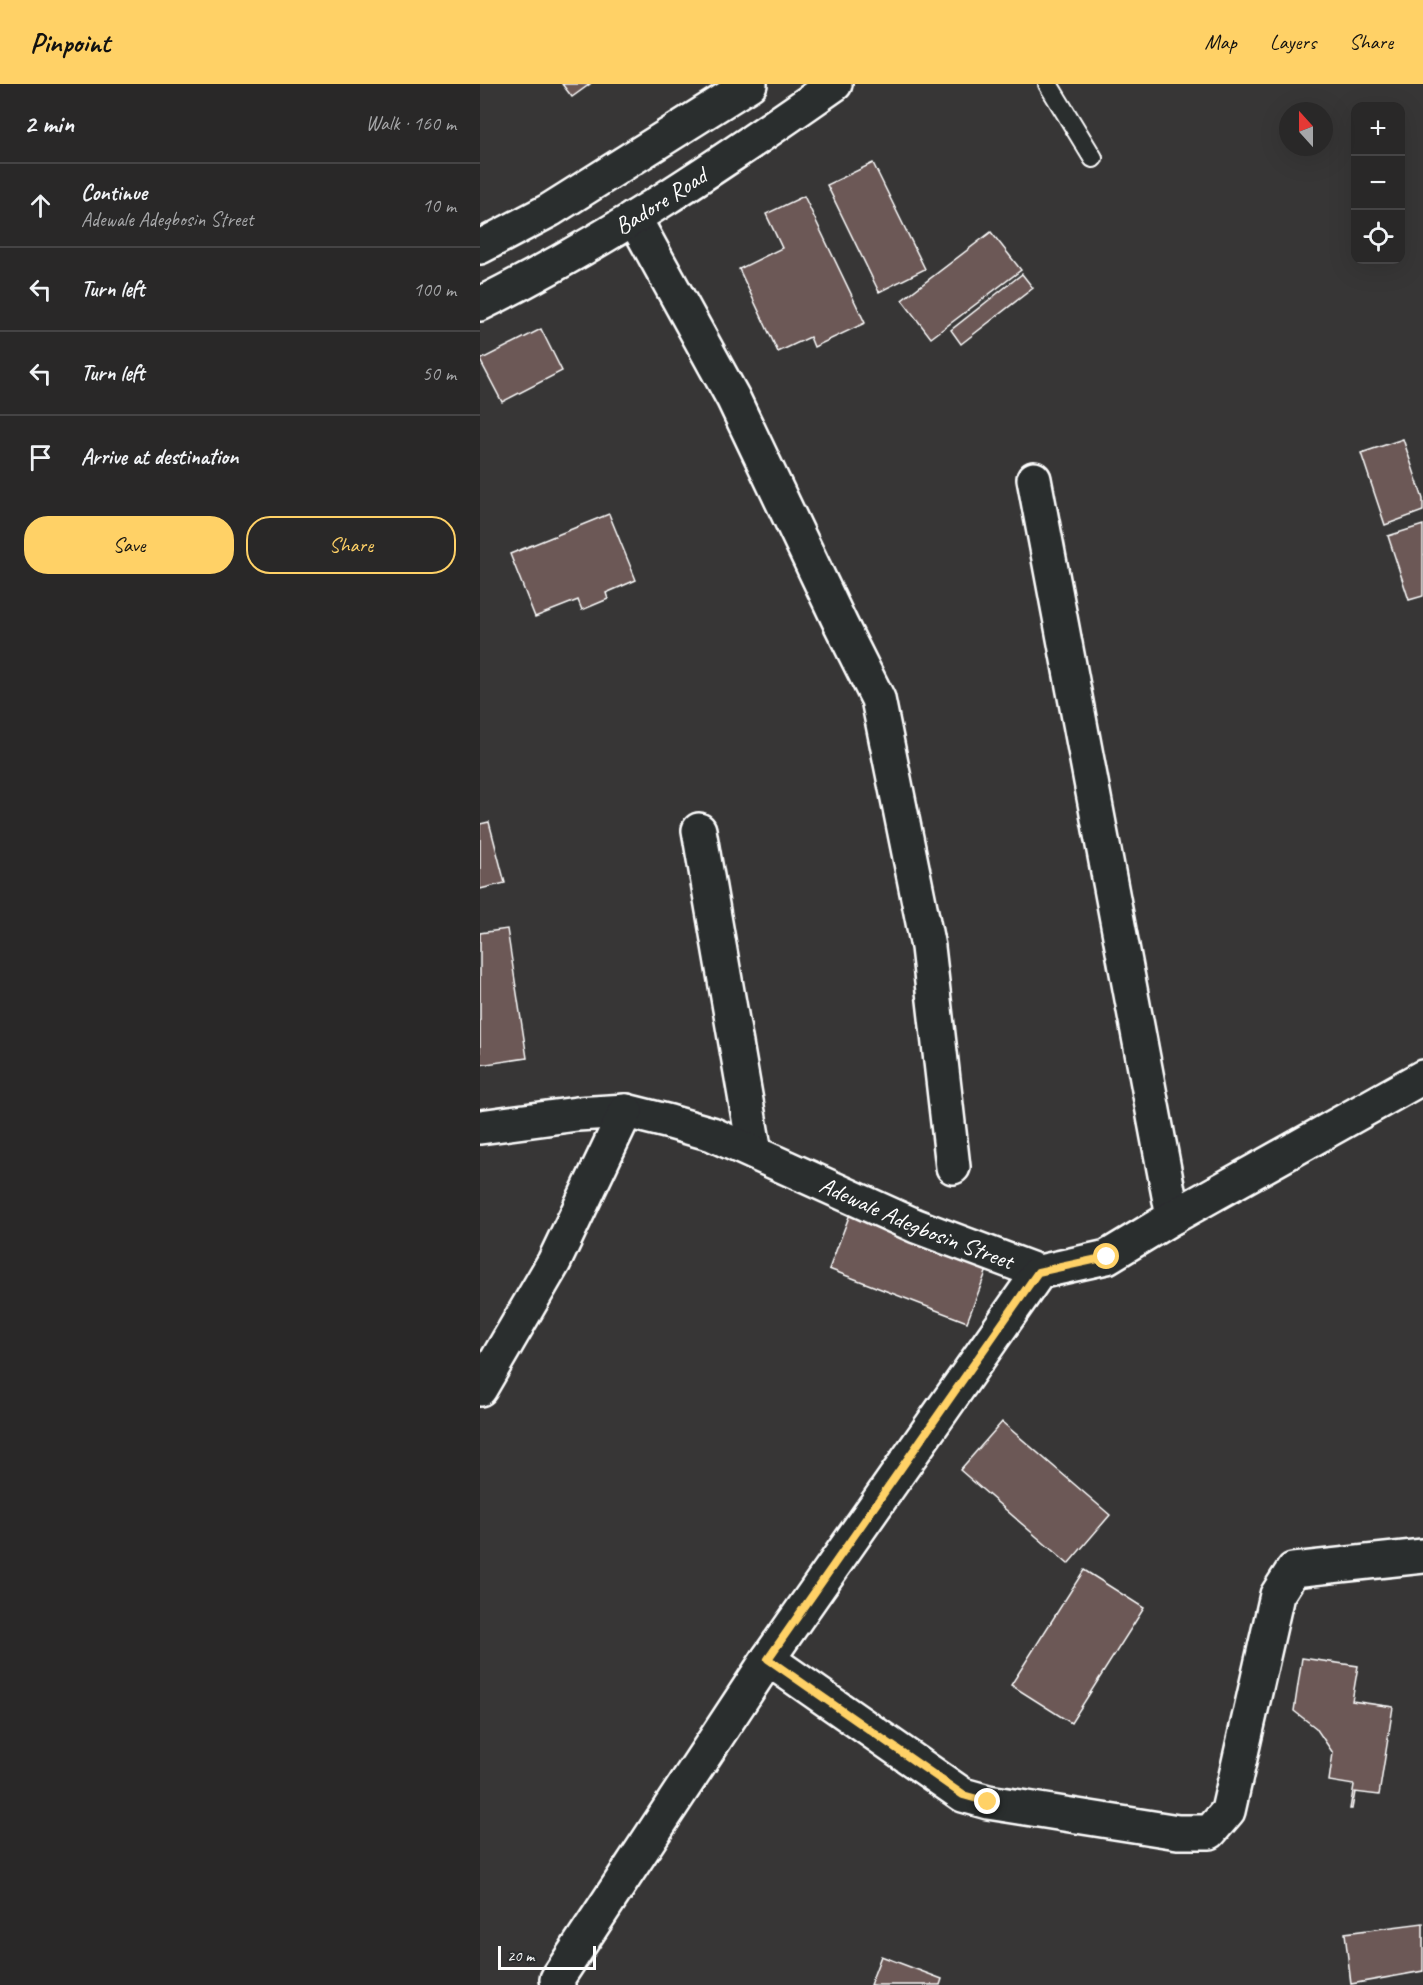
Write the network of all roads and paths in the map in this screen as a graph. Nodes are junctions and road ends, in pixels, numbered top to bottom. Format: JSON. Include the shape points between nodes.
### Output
{"nodes":[{"id":1,"x":750,"y":84,"type":"edge"},
{"id":2,"x":835,"y":84,"type":"edge"},
{"id":3,"x":1048,"y":84,"type":"edge"},
{"id":4,"x":1093,"y":158,"type":"dead end"},
{"id":5,"x":634,"y":218,"type":"junction"},
{"id":6,"x":480,"y":247,"type":"edge"},
{"id":7,"x":480,"y":304,"type":"edge"},
{"id":8,"x":1034,"y":479,"type":"dead end"},
{"id":9,"x":699,"y":830,"type":"dead end"},
{"id":10,"x":1423,"y":1077,"type":"edge"},
{"id":11,"x":626,"y":1112,"type":"junction"},
{"id":12,"x":480,"y":1127,"type":"edge"},
{"id":13,"x":754,"y":1153,"type":"junction"},
{"id":14,"x":953,"y":1167,"type":"dead end"},
{"id":15,"x":1173,"y":1217,"type":"junction"},
{"id":16,"x":1038,"y":1272,"type":"junction"},
{"id":17,"x":480,"y":1389,"type":"edge"},
{"id":18,"x":1423,"y":1556,"type":"edge"},
{"id":19,"x":768,"y":1659,"type":"junction"},
{"id":20,"x":558,"y":1985,"type":"edge"}],
"edges":[{"from":1,"to":6,"type":"street","name":"Badore Road","via":[[550,210]]},
{"from":2,"to":5,"type":"street","name":"Badore Road"},
{"from":3,"to":4,"type":"lane"},
{"from":5,"to":7,"type":"street","name":"Badore Road"},
{"from":5,"to":14,"type":"street","via":[[733,398],[878,699],[928,947]]},
{"from":8,"to":15,"type":"street"},
{"from":9,"to":13,"type":"street"},
{"from":10,"to":15,"type":"street","name":"Adewale Adegbosin Street"},
{"from":11,"to":12,"type":"street","name":"Adewale Adegbosin Street"},
{"from":11,"to":13,"type":"street","name":"Adewale Adegbosin Street","via":[[712,1134]]},
{"from":11,"to":17,"type":"street","via":[[554,1262]]},
{"from":13,"to":16,"type":"street","name":"Adewale Adegbosin Street","via":[[916,1226]]},
{"from":15,"to":16,"type":"street","name":"Adewale Adegbosin Street","via":[[1107,1257]]},
{"from":16,"to":19,"type":"street"},
{"from":18,"to":19,"type":"street","via":[[1293,1570],[1277,1595],[1228,1811],[1210,1832],[1178,1832],[963,1795]]},
{"from":19,"to":20,"type":"street","via":[[557,1979]]}]}
